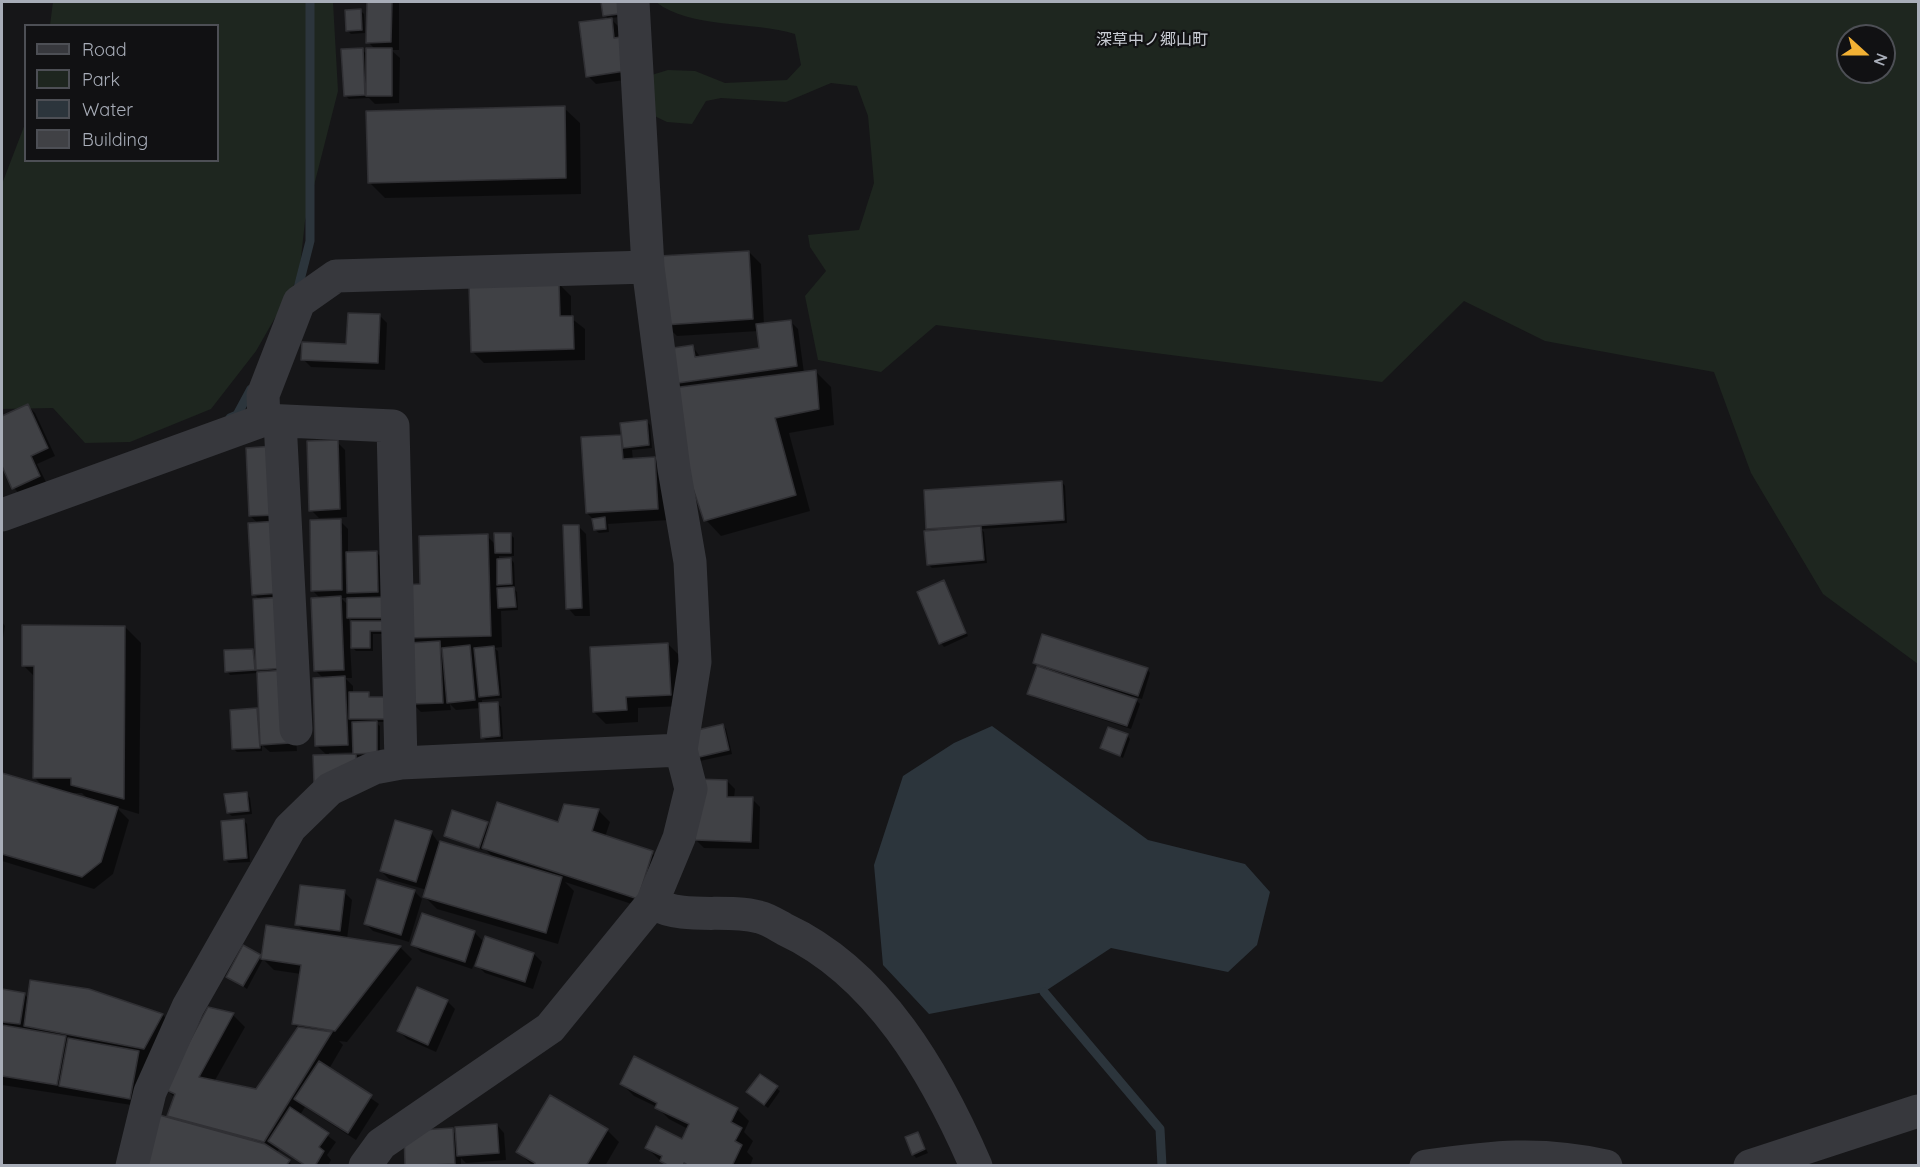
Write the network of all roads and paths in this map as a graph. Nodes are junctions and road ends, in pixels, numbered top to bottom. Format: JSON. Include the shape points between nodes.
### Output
{"nodes":[{"id":1,"x":633,"y":2,"type":"edge"},
{"id":2,"x":648,"y":267,"type":"junction"},
{"id":3,"x":272,"y":420,"type":"junction"},
{"id":4,"x":2,"y":515,"type":"edge"},
{"id":5,"x":296,"y":729,"type":"dead end"},
{"id":6,"x":681,"y":750,"type":"junction"},
{"id":7,"x":400,"y":763,"type":"junction"},
{"id":8,"x":652,"y":903,"type":"junction"},
{"id":9,"x":1918,"y":1111,"type":"edge"},
{"id":10,"x":132,"y":1166,"type":"edge"},
{"id":11,"x":364,"y":1166,"type":"edge"},
{"id":12,"x":976,"y":1166,"type":"edge"},
{"id":13,"x":1426,"y":1166,"type":"edge"},
{"id":14,"x":1606,"y":1166,"type":"edge"},
{"id":15,"x":1749,"y":1166,"type":"edge"}],
"edges":[{"from":1,"to":2,"type":"street"},
{"from":2,"to":3,"type":"street","via":[[336,276],[299,302],[263,394]]},
{"from":2,"to":6,"type":"street","via":[[690,562],[695,662]]},
{"from":3,"to":4,"type":"street"},
{"from":3,"to":5,"type":"street"},
{"from":3,"to":7,"type":"street","via":[[393,426]]},
{"from":6,"to":7,"type":"street"},
{"from":6,"to":8,"type":"street","via":[[691,789],[679,838]]},
{"from":7,"to":10,"type":"street","via":[[374,768],[330,789],[290,828],[188,1007],[150,1092]]},
{"from":8,"to":11,"type":"street","via":[[550,1029],[381,1144]]},
{"from":8,"to":12,"type":"street","via":[[667,912],[759,917],[815,943],[861,984],[898,1025],[953,1113]]},
{"from":9,"to":15,"type":"street"},
{"from":13,"to":14,"type":"street","via":[[1504,1155],[1567,1157]]}]}
